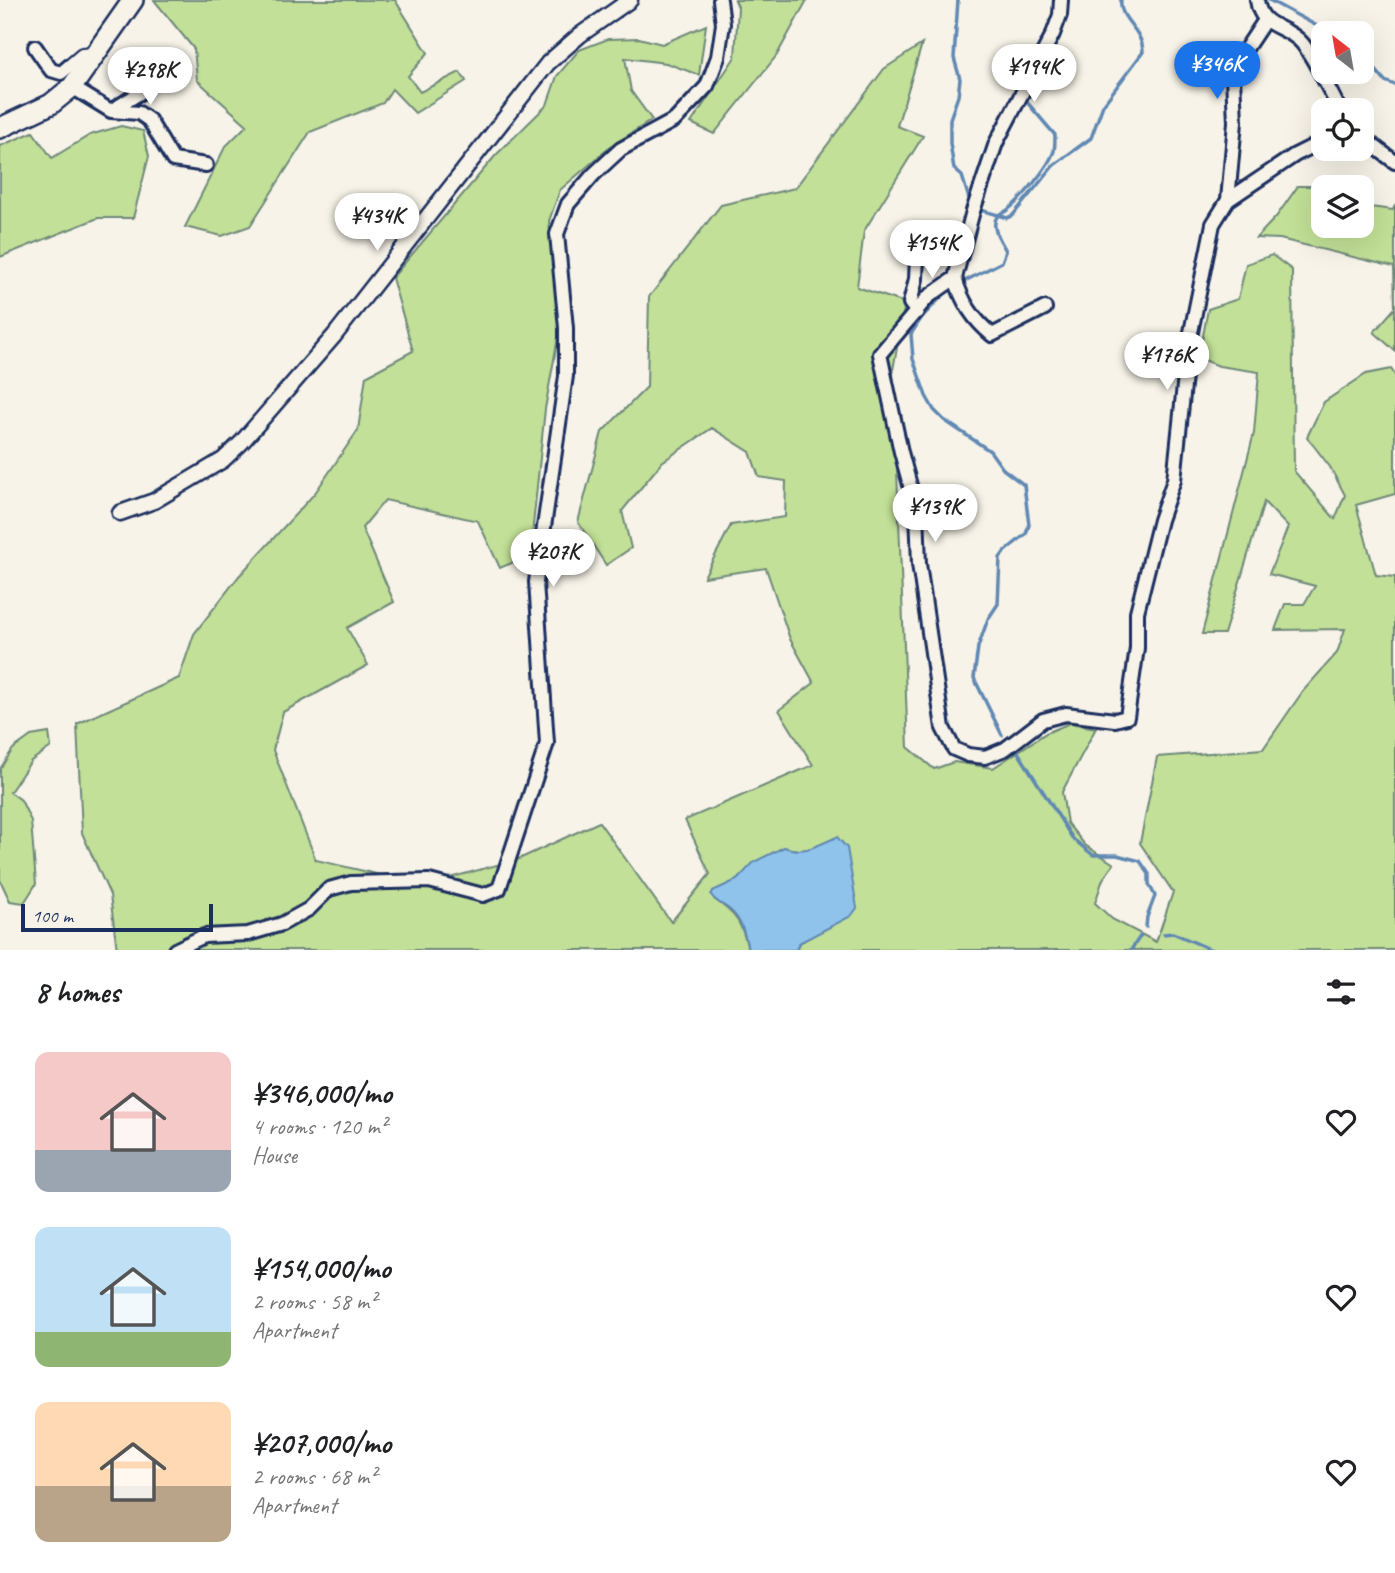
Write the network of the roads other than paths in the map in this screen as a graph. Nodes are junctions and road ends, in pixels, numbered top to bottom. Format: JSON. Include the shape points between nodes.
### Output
{"nodes":[{"id":1,"x":133,"y":0,"type":"edge"},
{"id":2,"x":630,"y":0,"type":"edge"},
{"id":3,"x":720,"y":0,"type":"edge"},
{"id":4,"x":1061,"y":0,"type":"edge"},
{"id":5,"x":1257,"y":0,"type":"edge"},
{"id":6,"x":1265,"y":20,"type":"junction"},
{"id":7,"x":35,"y":47,"type":"dead end"},
{"id":8,"x":94,"y":54,"type":"junction"},
{"id":9,"x":162,"y":69,"type":"dead end"},
{"id":10,"x":72,"y":87,"type":"junction"},
{"id":11,"x":1333,"y":98,"type":"edge"},
{"id":12,"x":111,"y":111,"type":"junction"},
{"id":13,"x":0,"y":128,"type":"edge"},
{"id":14,"x":1374,"y":146,"type":"edge"},
{"id":15,"x":1311,"y":147,"type":"edge"},
{"id":16,"x":1395,"y":162,"type":"edge"},
{"id":17,"x":206,"y":166,"type":"dead end"},
{"id":18,"x":1228,"y":200,"type":"junction"},
{"id":19,"x":917,"y":257,"type":"dead end"},
{"id":20,"x":957,"y":283,"type":"junction"},
{"id":21,"x":1045,"y":309,"type":"dead end"},
{"id":22,"x":917,"y":312,"type":"junction"},
{"id":23,"x":120,"y":513,"type":"dead end"},
{"id":24,"x":175,"y":950,"type":"edge"}],
"edges":[{"from":1,"to":8,"type":"main road"},
{"from":2,"to":23,"type":"street","via":[[548,63],[334,336],[241,443],[223,460],[154,501]]},
{"from":3,"to":24,"type":"street","via":[[723,24],[707,86],[675,120],[621,149],[593,175],[568,204],[557,234],[566,376],[536,582],[547,744],[499,889],[483,895],[429,881],[351,883],[329,889],[309,909],[282,924],[248,934],[204,936]]},
{"from":4,"to":20,"type":"street","via":[[1053,34],[996,143],[974,207]]},
{"from":5,"to":6,"type":"street"},
{"from":6,"to":11,"type":"street","via":[[1301,42]]},
{"from":6,"to":18,"type":"street","via":[[1233,77],[1235,122]]},
{"from":7,"to":8,"type":"street","via":[[51,70],[61,73],[82,55]]},
{"from":8,"to":10,"type":"main road"},
{"from":9,"to":12,"type":"street","via":[[130,102]]},
{"from":10,"to":12,"type":"street"},
{"from":10,"to":13,"type":"main road","via":[[51,104]]},
{"from":12,"to":17,"type":"street","via":[[139,113],[149,120],[173,160]]},
{"from":14,"to":16,"type":"street"},
{"from":15,"to":18,"type":"street"},
{"from":18,"to":22,"type":"street","via":[[1213,224],[1207,246],[1188,347],[1174,480],[1137,612],[1128,717],[1115,720],[1066,714],[1043,720],[1005,749],[985,757],[954,749],[943,728],[919,565],[917,511],[880,354]]},
{"from":19,"to":22,"type":"street","via":[[910,303]]},
{"from":20,"to":21,"type":"street","via":[[976,322],[992,335]]},
{"from":20,"to":22,"type":"street","via":[[928,297]]}]}
